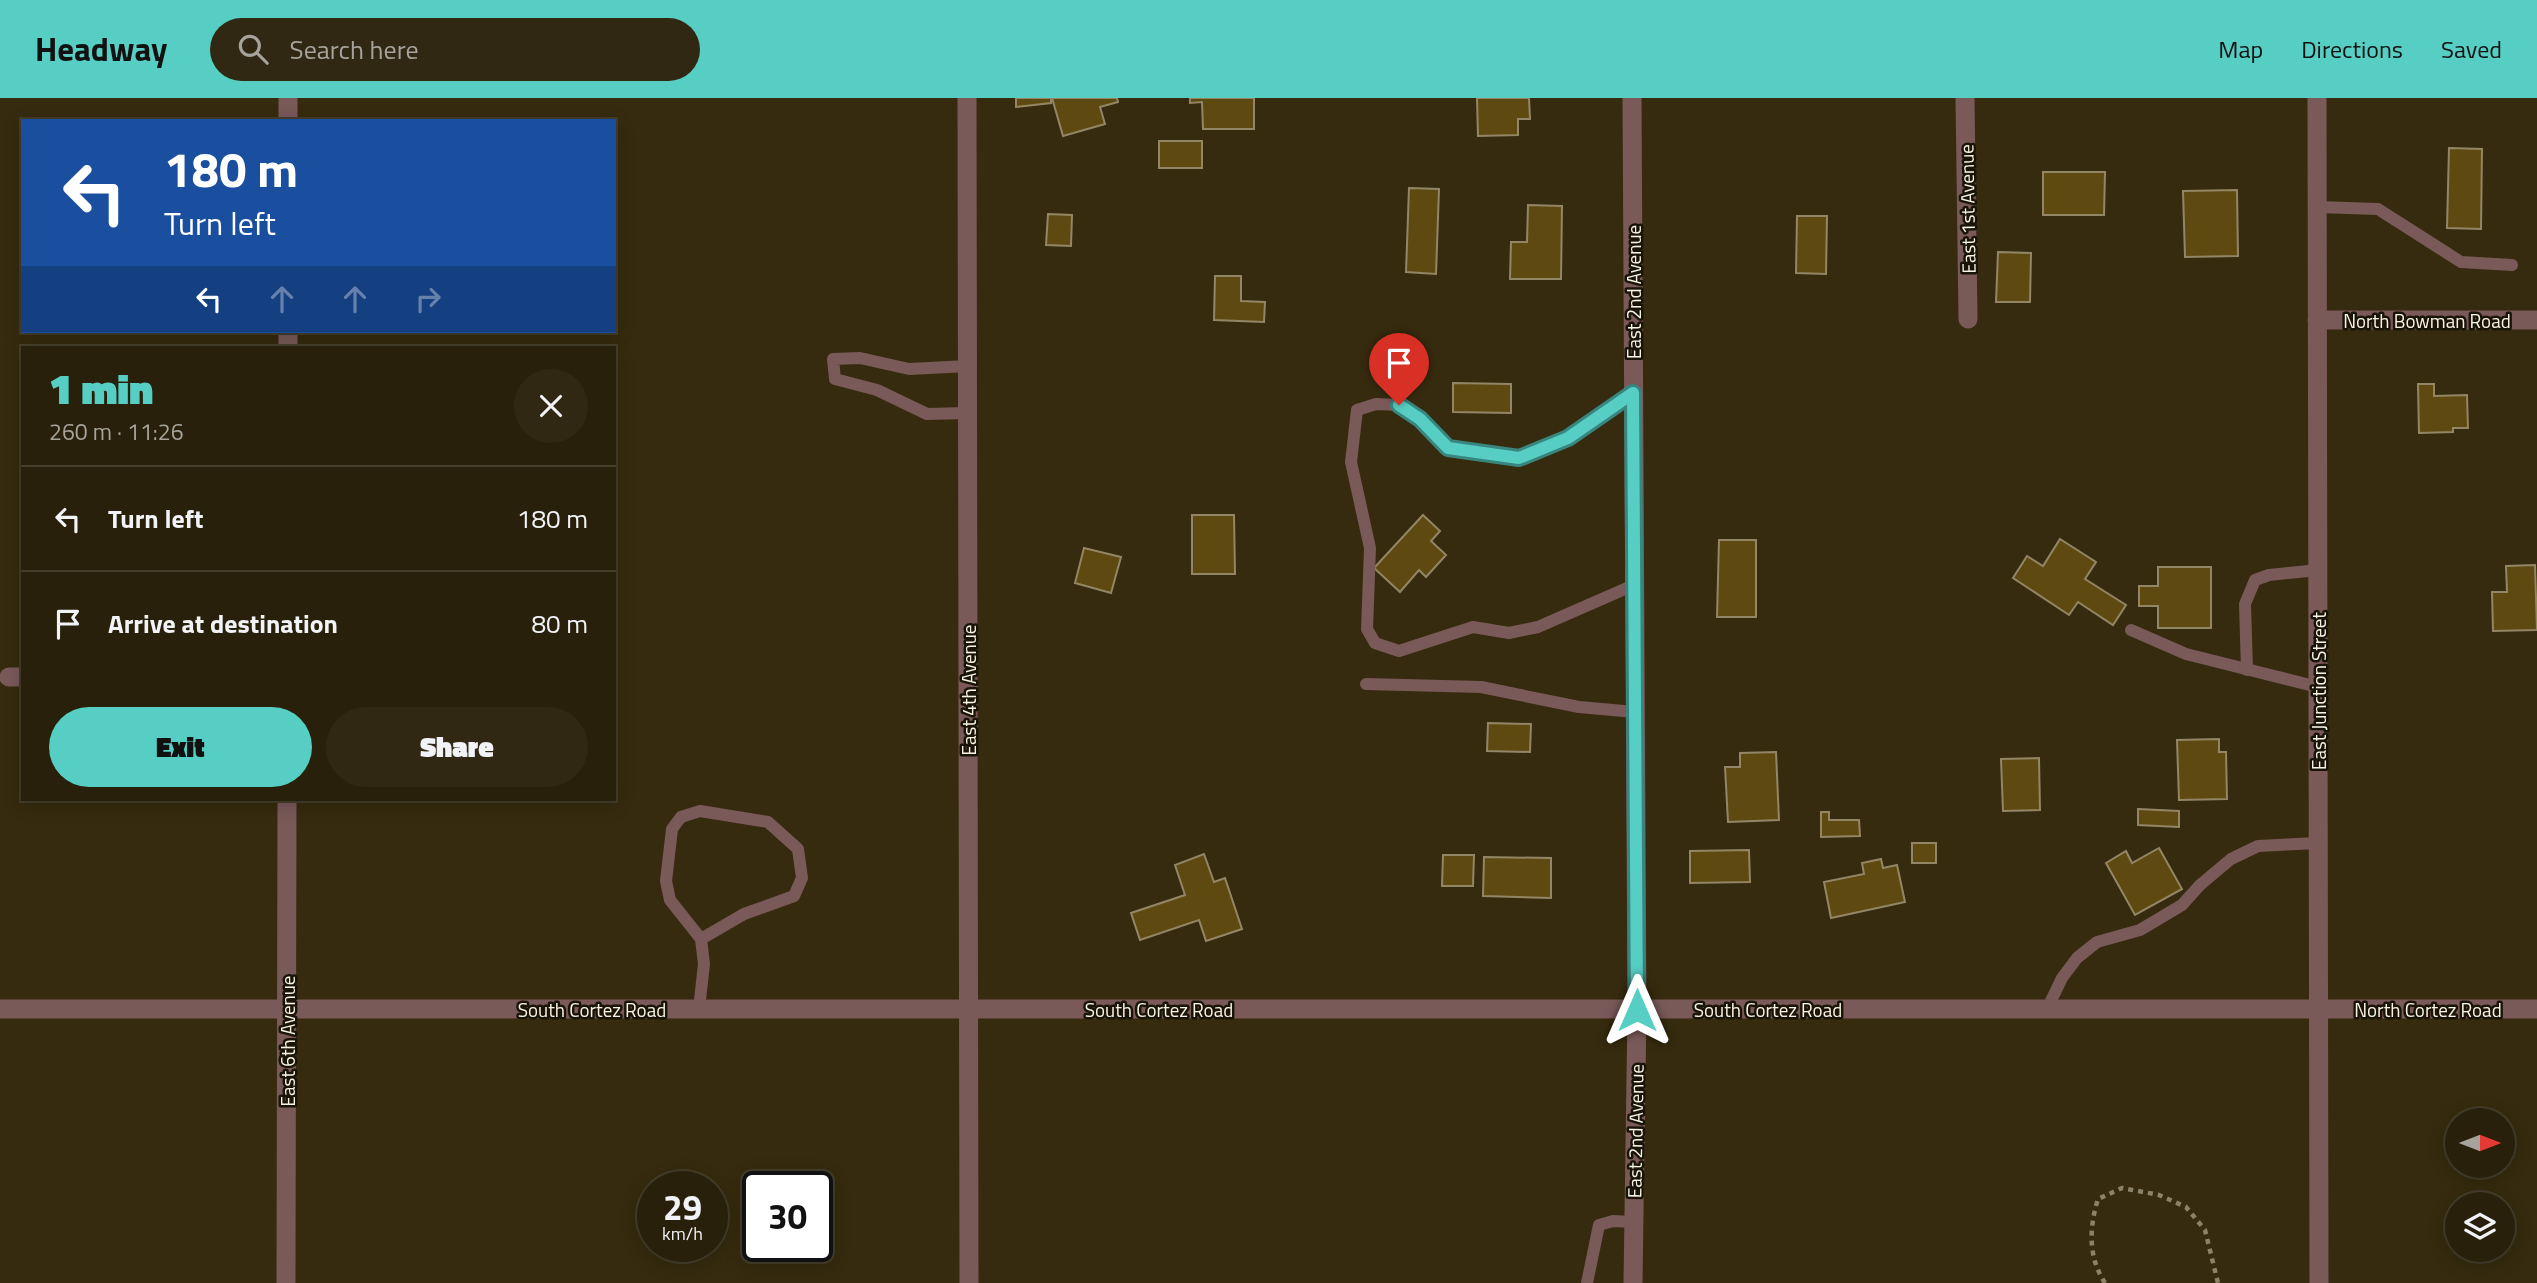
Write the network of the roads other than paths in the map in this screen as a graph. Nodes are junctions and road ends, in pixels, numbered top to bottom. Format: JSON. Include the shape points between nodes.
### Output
{"nodes":[{"id":1,"x":288,"y":98,"type":"edge"},
{"id":2,"x":967,"y":98,"type":"edge"},
{"id":3,"x":1632,"y":98,"type":"edge"},
{"id":4,"x":1965,"y":98,"type":"edge"},
{"id":5,"x":2317,"y":98,"type":"edge"},
{"id":6,"x":288,"y":119,"type":"edge"},
{"id":7,"x":2317,"y":207,"type":"junction"},
{"id":8,"x":2512,"y":265,"type":"dead end"},
{"id":9,"x":1969,"y":319,"type":"dead end"},
{"id":10,"x":2317,"y":320,"type":"junction"},
{"id":11,"x":2537,"y":320,"type":"edge"},
{"id":12,"x":968,"y":366,"type":"junction"},
{"id":13,"x":1633,"y":393,"type":"junction"},
{"id":14,"x":968,"y":413,"type":"junction"},
{"id":15,"x":2318,"y":570,"type":"junction"},
{"id":16,"x":1634,"y":585,"type":"junction"},
{"id":17,"x":2130,"y":630,"type":"dead end"},
{"id":18,"x":2247,"y":670,"type":"junction"},
{"id":19,"x":1366,"y":684,"type":"dead end"},
{"id":20,"x":2318,"y":687,"type":"junction"},
{"id":21,"x":1635,"y":712,"type":"junction"},
{"id":22,"x":287,"y":801,"type":"edge"},
{"id":23,"x":2318,"y":843,"type":"junction"},
{"id":24,"x":701,"y":939,"type":"junction"},
{"id":25,"x":0,"y":1009,"type":"edge"},
{"id":26,"x":287,"y":1009,"type":"junction"},
{"id":27,"x":699,"y":1009,"type":"junction"},
{"id":28,"x":969,"y":1009,"type":"junction"},
{"id":29,"x":2048,"y":1009,"type":"junction"},
{"id":30,"x":2318,"y":1009,"type":"junction"},
{"id":31,"x":2537,"y":1009,"type":"edge"},
{"id":32,"x":1637,"y":1010,"type":"junction"},
{"id":33,"x":1634,"y":1222,"type":"junction"},
{"id":34,"x":286,"y":1283,"type":"edge"},
{"id":35,"x":969,"y":1283,"type":"edge"},
{"id":36,"x":1587,"y":1283,"type":"edge"},
{"id":37,"x":1633,"y":1283,"type":"edge"},
{"id":38,"x":2319,"y":1283,"type":"edge"}],
"edges":[{"from":1,"to":6,"type":"street"},
{"from":2,"to":12,"type":"street","name":"East 4th Avenue"},
{"from":3,"to":13,"type":"street","name":"East 2nd Avenue"},
{"from":4,"to":9,"type":"street","name":"East 1st Avenue"},
{"from":5,"to":7,"type":"street","name":"East Junction Street"},
{"from":7,"to":8,"type":"lane","via":[[2378,209],[2460,262]]},
{"from":7,"to":10,"type":"street","name":"East Junction Street"},
{"from":10,"to":11,"type":"street","name":"North Bowman Road"},
{"from":10,"to":15,"type":"street","name":"East Junction Street"},
{"from":12,"to":14,"type":"street","name":"East 4th Avenue"},
{"from":12,"to":14,"type":"lane","via":[[909,369],[860,358],[833,359],[835,379],[877,390],[928,414]]},
{"from":13,"to":16,"type":"street","name":"East 2nd Avenue"},
{"from":13,"to":16,"type":"lane","via":[[1568,438],[1519,458],[1448,448],[1399,405],[1376,404],[1357,410],[1351,462],[1370,548],[1367,629],[1375,643],[1399,651],[1473,627],[1509,633],[1538,627]]},
{"from":14,"to":28,"type":"street","name":"East 4th Avenue"},
{"from":15,"to":18,"type":"lane","via":[[2255,580],[2245,604]]},
{"from":15,"to":20,"type":"street","name":"East Junction Street"},
{"from":16,"to":21,"type":"street","name":"East 2nd Avenue"},
{"from":17,"to":18,"type":"lane","via":[[2186,654]]},
{"from":18,"to":20,"type":"lane"},
{"from":19,"to":21,"type":"lane","via":[[1480,687],[1579,707]]},
{"from":20,"to":23,"type":"street","name":"East Junction Street"},
{"from":21,"to":32,"type":"street","name":"East 2nd Avenue"},
{"from":22,"to":26,"type":"street","name":"East 6th Avenue"},
{"from":23,"to":29,"type":"lane","via":[[2258,846],[2231,859],[2182,905],[2140,930],[2097,942],[2077,958]]},
{"from":23,"to":30,"type":"street","name":"East Junction Street"},
{"from":24,"to":24,"type":"lane","via":[[670,900],[666,881],[672,829],[681,817],[700,811],[768,821],[798,849],[802,878],[794,897],[744,914]]},
{"from":24,"to":27,"type":"lane","via":[[704,964]]},
{"from":25,"to":26,"type":"street","name":"South Cortez Road"},
{"from":26,"to":27,"type":"street","name":"South Cortez Road"},
{"from":26,"to":34,"type":"street","name":"East 6th Avenue"},
{"from":27,"to":28,"type":"street","name":"South Cortez Road"},
{"from":28,"to":32,"type":"street","name":"South Cortez Road"},
{"from":28,"to":35,"type":"street","name":"East 4th Avenue"},
{"from":29,"to":30,"type":"street","name":"South Cortez Road"},
{"from":29,"to":32,"type":"street","name":"South Cortez Road"},
{"from":30,"to":31,"type":"street","name":"North Cortez Road"},
{"from":30,"to":38,"type":"street","name":"East Junction Street"},
{"from":32,"to":33,"type":"street","name":"East 2nd Avenue"},
{"from":33,"to":36,"type":"lane","via":[[1599,1225]]},
{"from":33,"to":37,"type":"street","name":"East 2nd Avenue"}]}
